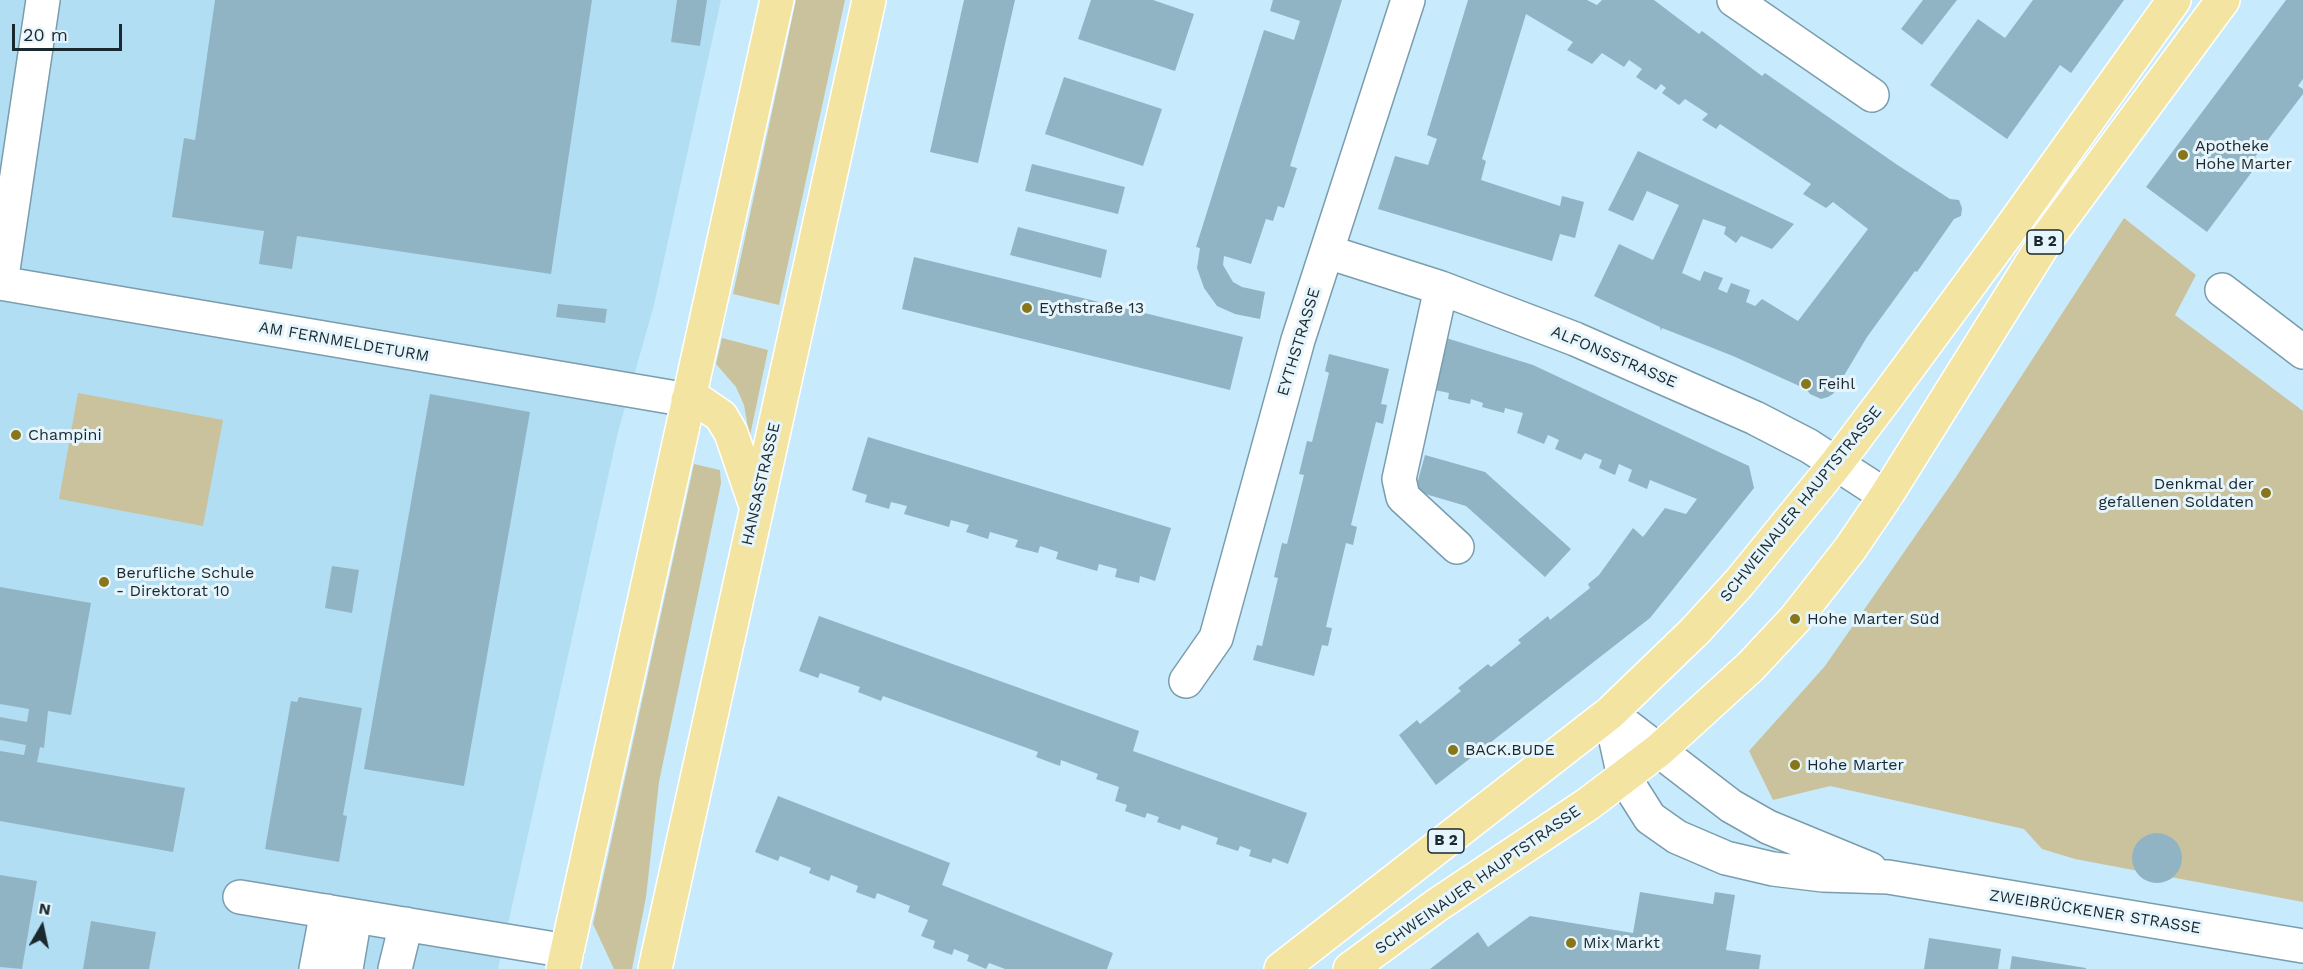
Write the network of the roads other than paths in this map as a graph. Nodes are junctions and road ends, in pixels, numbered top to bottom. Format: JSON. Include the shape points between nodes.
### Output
{"nodes":[{"id":1,"x":43,"y":0,"type":"edge"},
{"id":2,"x":777,"y":0,"type":"edge"},
{"id":3,"x":869,"y":0,"type":"edge"},
{"id":4,"x":1408,"y":0,"type":"edge"},
{"id":5,"x":1734,"y":0,"type":"edge"},
{"id":6,"x":2175,"y":0,"type":"edge"},
{"id":7,"x":2223,"y":0,"type":"edge"},
{"id":8,"x":1872,"y":95,"type":"dead end"},
{"id":9,"x":1328,"y":252,"type":"junction"},
{"id":10,"x":0,"y":283,"type":"edge"},
{"id":11,"x":1441,"y":288,"type":"junction"},
{"id":12,"x":2222,"y":290,"type":"dead end"},
{"id":13,"x":2303,"y":352,"type":"edge"},
{"id":14,"x":688,"y":400,"type":"junction"},
{"id":15,"x":1836,"y":464,"type":"junction"},
{"id":16,"x":1886,"y":496,"type":"junction"},
{"id":17,"x":756,"y":506,"type":"junction"},
{"id":18,"x":1457,"y":547,"type":"dead end"},
{"id":19,"x":1186,"y":681,"type":"dead end"},
{"id":20,"x":1610,"y":713,"type":"junction"},
{"id":21,"x":1659,"y":750,"type":"junction"},
{"id":22,"x":1624,"y":777,"type":"junction"},
{"id":23,"x":1888,"y":877,"type":"junction"},
{"id":24,"x":240,"y":897,"type":"dead end"},
{"id":25,"x":341,"y":913,"type":"junction"},
{"id":26,"x":406,"y":924,"type":"junction"},
{"id":27,"x":2290,"y":953,"type":"edge"},
{"id":28,"x":572,"y":963,"type":"edge"},
{"id":29,"x":316,"y":969,"type":"edge"},
{"id":30,"x":346,"y":969,"type":"edge"},
{"id":31,"x":394,"y":969,"type":"edge"},
{"id":32,"x":655,"y":969,"type":"edge"},
{"id":33,"x":1281,"y":969,"type":"edge"},
{"id":34,"x":1350,"y":969,"type":"edge"}],
"edges":[{"from":1,"to":10,"type":"street"},
{"from":2,"to":14,"type":"main road"},
{"from":3,"to":17,"type":"main road","name":"HANSASTRASSE"},
{"from":4,"to":9,"type":"street","name":"EYTHSTRASSE"},
{"from":5,"to":8,"type":"street"},
{"from":6,"to":15,"type":"main road","name":"SCHWEINAUER HAUPTSTRASSE","number":"B 2"},
{"from":7,"to":16,"type":"main road","name":"SCHWEINAUER HAUPTSTRASSE","number":"B 2","via":[[2048,237]]},
{"from":9,"to":11,"type":"street","name":"ALFONSSTRASSE"},
{"from":9,"to":19,"type":"street","name":"EYTHSTRASSE","via":[[1298,340],[1216,638]]},
{"from":10,"to":14,"type":"street","name":"AM FERNMELDETURM"},
{"from":11,"to":15,"type":"street","name":"ALFONSSTRASSE","via":[[1575,339],[1755,418]]},
{"from":11,"to":18,"type":"street","via":[[1399,479],[1403,497]]},
{"from":12,"to":13,"type":"street"},
{"from":14,"to":17,"type":"main road","via":[[702,403],[721,416],[731,433]]},
{"from":14,"to":28,"type":"main road"},
{"from":15,"to":16,"type":"street","name":"ALFONSSTRASSE"},
{"from":15,"to":20,"type":"main road","name":"SCHWEINAUER HAUPTSTRASSE","number":"B 2","via":[[1739,584]]},
{"from":16,"to":21,"type":"main road","name":"SCHWEINAUER HAUPTSTRASSE","number":"B 2","via":[[1795,619],[1750,667]]},
{"from":17,"to":32,"type":"main road","name":"HANSASTRASSE"},
{"from":20,"to":21,"type":"street","name":"ZWEIBRÜCKENER STRASSE"},
{"from":20,"to":22,"type":"street","name":"ZWEIBRÜCKENER STRASSE"},
{"from":20,"to":33,"type":"main road","name":"SCHWEINAUER HAUPTSTRASSE","number":"B 2"},
{"from":21,"to":22,"type":"main road","name":"SCHWEINAUER HAUPTSTRASSE","number":"B 2"},
{"from":21,"to":23,"type":"street","name":"ZWEIBRÜCKENER STRASSE","via":[[1731,806],[1768,827]]},
{"from":22,"to":23,"type":"street","name":"ZWEIBRÜCKENER STRASSE","via":[[1650,818],[1677,837],[1726,858],[1823,875]]},
{"from":22,"to":34,"type":"main road","name":"SCHWEINAUER HAUPTSTRASSE","number":"B 2"},
{"from":23,"to":27,"type":"street","name":"ZWEIBRÜCKENER STRASSE"},
{"from":24,"to":25,"type":"street"},
{"from":25,"to":26,"type":"street"},
{"from":25,"to":29,"type":"street"},
{"from":25,"to":30,"type":"street"},
{"from":26,"to":28,"type":"street"},
{"from":26,"to":31,"type":"street"}]}
